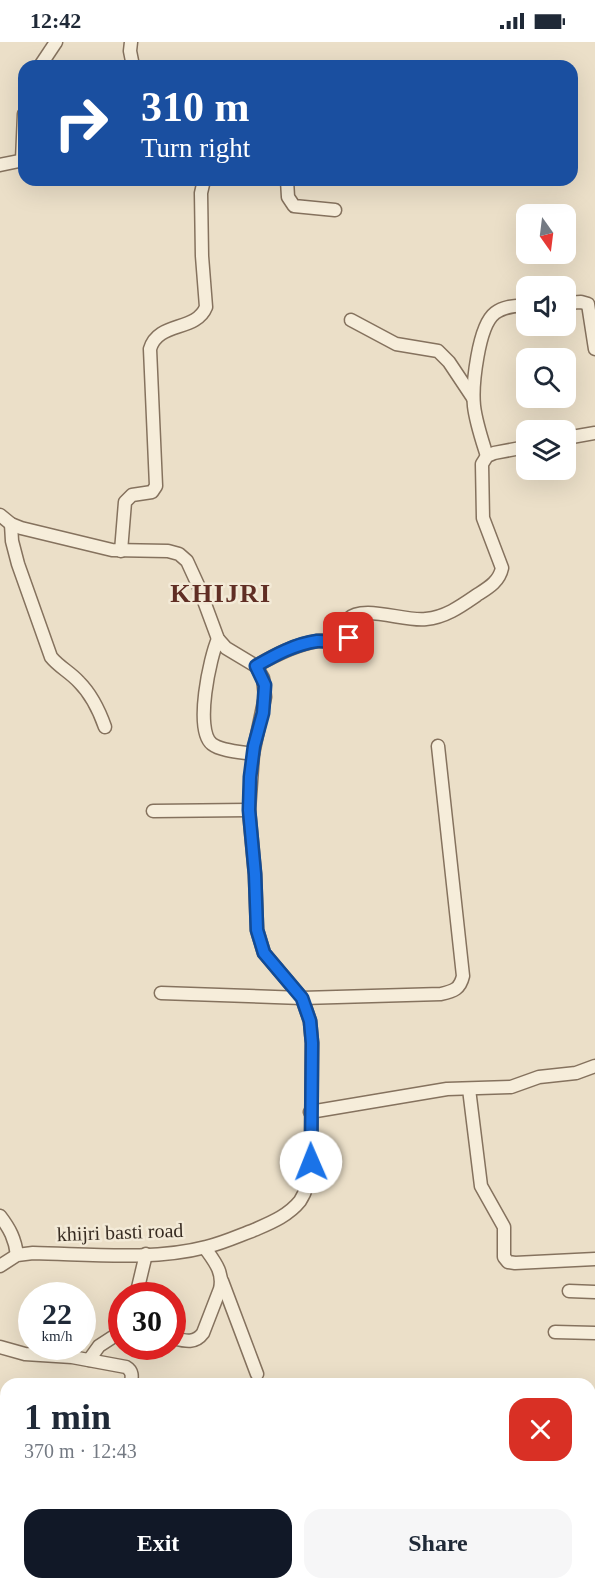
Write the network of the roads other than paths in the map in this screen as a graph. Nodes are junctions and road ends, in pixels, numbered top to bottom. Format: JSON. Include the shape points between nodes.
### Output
{"nodes":[{"id":1,"x":56,"y":42,"type":"edge"},
{"id":2,"x":131,"y":42,"type":"edge"},
{"id":3,"x":44,"y":60,"type":"edge"},
{"id":4,"x":132,"y":60,"type":"edge"},
{"id":5,"x":18,"y":161,"type":"edge"},
{"id":6,"x":0,"y":165,"type":"edge"},
{"id":7,"x":203,"y":186,"type":"edge"},
{"id":8,"x":287,"y":186,"type":"edge"},
{"id":9,"x":335,"y":210,"type":"dead end"},
{"id":10,"x":576,"y":302,"type":"edge"},
{"id":11,"x":516,"y":307,"type":"edge"},
{"id":12,"x":351,"y":320,"type":"dead end"},
{"id":13,"x":595,"y":349,"type":"edge"},
{"id":14,"x":473,"y":398,"type":"junction"},
{"id":15,"x":595,"y":432,"type":"edge"},
{"id":16,"x":576,"y":436,"type":"edge"},
{"id":17,"x":516,"y":449,"type":"edge"},
{"id":18,"x":488,"y":456,"type":"junction"},
{"id":19,"x":0,"y":515,"type":"edge"},
{"id":20,"x":10,"y":524,"type":"junction"},
{"id":21,"x":121,"y":551,"type":"junction"},
{"id":22,"x":218,"y":639,"type":"junction"},
{"id":23,"x":256,"y":666,"type":"junction"},
{"id":24,"x":105,"y":727,"type":"dead end"},
{"id":25,"x":438,"y":746,"type":"dead end"},
{"id":26,"x":253,"y":754,"type":"junction"},
{"id":27,"x":249,"y":810,"type":"junction"},
{"id":28,"x":153,"y":812,"type":"dead end"},
{"id":29,"x":161,"y":993,"type":"dead end"},
{"id":30,"x":302,"y":998,"type":"junction"},
{"id":31,"x":595,"y":1066,"type":"edge"},
{"id":32,"x":469,"y":1089,"type":"junction"},
{"id":33,"x":310,"y":1112,"type":"junction"},
{"id":34,"x":0,"y":1216,"type":"edge"},
{"id":35,"x":205,"y":1248,"type":"junction"},
{"id":36,"x":146,"y":1254,"type":"junction"},
{"id":37,"x":17,"y":1256,"type":"junction"},
{"id":38,"x":595,"y":1259,"type":"edge"},
{"id":39,"x":0,"y":1266,"type":"edge"},
{"id":40,"x":222,"y":1281,"type":"junction"},
{"id":41,"x":139,"y":1282,"type":"edge"},
{"id":42,"x":569,"y":1291,"type":"dead end"},
{"id":43,"x":595,"y":1292,"type":"edge"},
{"id":44,"x":555,"y":1332,"type":"dead end"},
{"id":45,"x":595,"y":1333,"type":"edge"},
{"id":46,"x":108,"y":1340,"type":"edge"},
{"id":47,"x":186,"y":1340,"type":"edge"},
{"id":48,"x":0,"y":1347,"type":"edge"},
{"id":49,"x":96,"y":1350,"type":"edge"},
{"id":50,"x":18,"y":1352,"type":"edge"},
{"id":51,"x":89,"y":1360,"type":"edge"},
{"id":52,"x":257,"y":1374,"type":"dead end"},
{"id":53,"x":132,"y":1378,"type":"edge"}],
"edges":[{"from":1,"to":3,"type":"street"},
{"from":2,"to":4,"type":"street"},
{"from":5,"to":6,"type":"street"},
{"from":7,"to":21,"type":"street","via":[[206,307],[192,322],[163,332],[152,343],[156,486],[152,492],[127,498]]},
{"from":8,"to":9,"type":"street","via":[[294,206]]},
{"from":10,"to":13,"type":"street","via":[[588,304]]},
{"from":11,"to":14,"type":"street","via":[[503,309],[488,319]]},
{"from":12,"to":14,"type":"street","via":[[396,344],[438,351]]},
{"from":14,"to":18,"type":"street"},
{"from":15,"to":16,"type":"street"},
{"from":17,"to":18,"type":"street"},
{"from":18,"to":23,"type":"street","via":[[481,470],[483,518],[502,568],[496,581],[451,612],[428,619],[370,613],[352,616],[348,619],[347,641],[307,644]]},
{"from":19,"to":20,"type":"street"},
{"from":20,"to":21,"type":"street"},
{"from":20,"to":24,"type":"street","via":[[13,548],[45,643],[55,662],[91,697]]},
{"from":21,"to":22,"type":"street","via":[[175,552],[183,556]]},
{"from":22,"to":23,"type":"street"},
{"from":22,"to":26,"type":"street","via":[[211,658],[204,732],[217,747]]},
{"from":23,"to":26,"type":"street","name":"khijri basti road","via":[[263,678],[265,697]]},
{"from":25,"to":30,"type":"street","via":[[464,976],[461,985],[441,994]]},
{"from":26,"to":27,"type":"street","name":"khijri basti road"},
{"from":27,"to":28,"type":"street"},
{"from":27,"to":30,"type":"street","name":"khijri basti road","via":[[261,946]]},
{"from":29,"to":30,"type":"street"},
{"from":30,"to":33,"type":"street","name":"khijri basti road","via":[[312,1043]]},
{"from":31,"to":32,"type":"street","via":[[576,1073],[539,1077],[512,1087]]},
{"from":32,"to":33,"type":"street","via":[[447,1089]]},
{"from":32,"to":38,"type":"street","via":[[481,1186],[504,1227],[504,1257],[515,1263]]},
{"from":33,"to":35,"type":"street","name":"khijri basti road","via":[[309,1181],[300,1200],[275,1221]]},
{"from":34,"to":37,"type":"street","via":[[16,1242]]},
{"from":35,"to":36,"type":"street","name":"khijri basti road"},
{"from":35,"to":40,"type":"street","via":[[220,1270]]},
{"from":36,"to":37,"type":"street","name":"khijri basti road"},
{"from":36,"to":41,"type":"street"},
{"from":37,"to":39,"type":"street","name":"khijri basti road"},
{"from":40,"to":47,"type":"street","via":[[200,1338]]},
{"from":40,"to":52,"type":"street"},
{"from":42,"to":43,"type":"street"},
{"from":44,"to":45,"type":"street"},
{"from":46,"to":49,"type":"street"},
{"from":48,"to":50,"type":"street"},
{"from":51,"to":53,"type":"street","via":[[126,1367]]}]}
